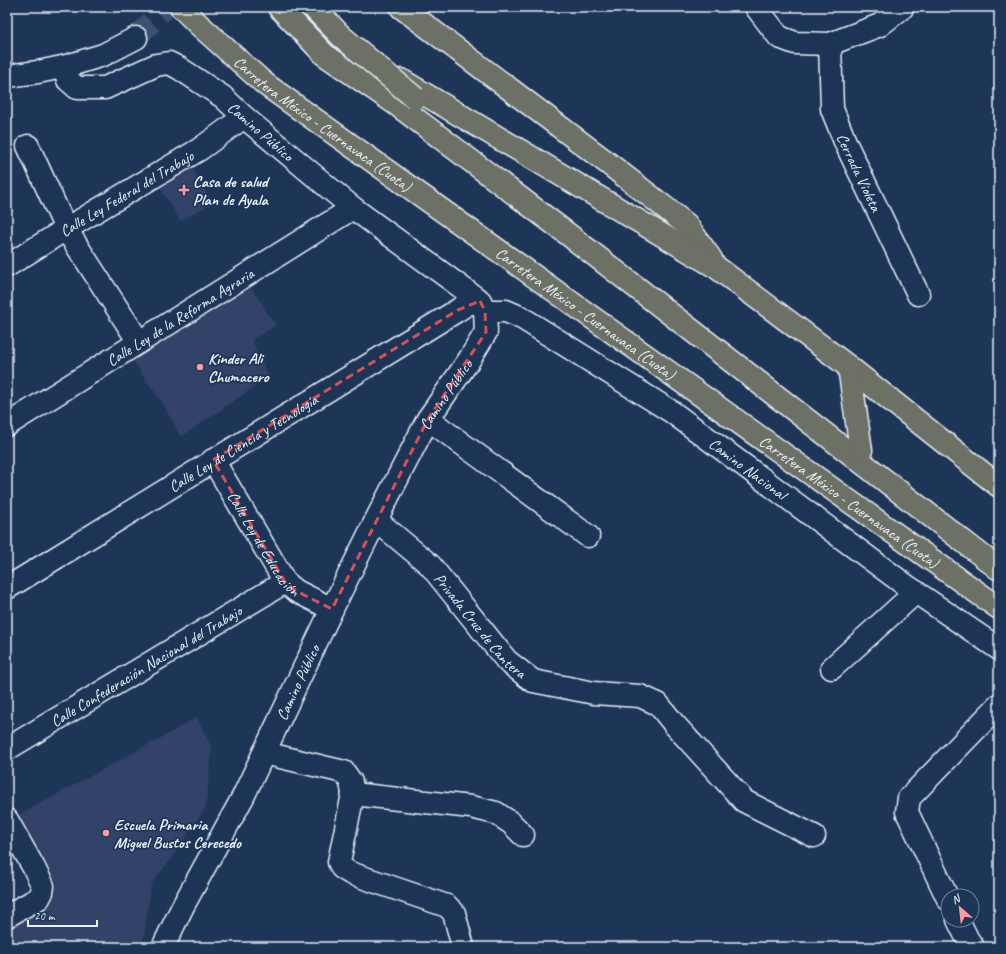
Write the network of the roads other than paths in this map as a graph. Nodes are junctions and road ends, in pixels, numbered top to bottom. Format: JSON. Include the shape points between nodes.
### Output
{"nodes":[{"id":1,"x":181,"y":7,"type":"edge"},
{"id":2,"x":279,"y":7,"type":"edge"},
{"id":3,"x":285,"y":7,"type":"edge"},
{"id":4,"x":313,"y":7,"type":"edge"},
{"id":5,"x":402,"y":7,"type":"edge"},
{"id":6,"x":756,"y":7,"type":"edge"},
{"id":7,"x":903,"y":7,"type":"edge"},
{"id":8,"x":136,"y":38,"type":"tunnel mouth"},
{"id":9,"x":830,"y":44,"type":"junction"},
{"id":10,"x":67,"y":66,"type":"junction"},
{"id":11,"x":7,"y":76,"type":"edge"},
{"id":12,"x":244,"y":117,"type":"junction"},
{"id":13,"x":28,"y":146,"type":"dead end"},
{"id":14,"x":353,"y":208,"type":"junction"},
{"id":15,"x":66,"y":229,"type":"junction"},
{"id":16,"x":7,"y":266,"type":"edge"},
{"id":17,"x":716,"y":267,"type":"junction"},
{"id":18,"x":918,"y":294,"type":"dead end"},
{"id":19,"x":483,"y":306,"type":"junction"},
{"id":20,"x":139,"y":342,"type":"junction"},
{"id":21,"x":849,"y":367,"type":"junction"},
{"id":22,"x":428,"y":419,"type":"junction"},
{"id":23,"x":7,"y":425,"type":"edge"},
{"id":24,"x":861,"y":450,"type":"junction"},
{"id":25,"x":213,"y":460,"type":"junction"},
{"id":26,"x":999,"y":486,"type":"edge"},
{"id":27,"x":376,"y":520,"type":"junction"},
{"id":28,"x":588,"y":536,"type":"dead end"},
{"id":29,"x":999,"y":559,"type":"edge"},
{"id":30,"x":999,"y":569,"type":"edge"},
{"id":31,"x":285,"y":582,"type":"junction"},
{"id":32,"x":7,"y":588,"type":"edge"},
{"id":33,"x":916,"y":592,"type":"junction"},
{"id":34,"x":999,"y":608,"type":"edge"},
{"id":35,"x":332,"y":609,"type":"junction"},
{"id":36,"x":999,"y":649,"type":"edge"},
{"id":37,"x":832,"y":668,"type":"dead end"},
{"id":38,"x":999,"y":705,"type":"edge"},
{"id":39,"x":7,"y":750,"type":"edge"},
{"id":40,"x":264,"y":753,"type":"junction"},
{"id":41,"x":353,"y":794,"type":"junction"},
{"id":42,"x":7,"y":820,"type":"edge"},
{"id":43,"x":523,"y":836,"type":"dead end"},
{"id":44,"x":814,"y":836,"type":"dead end"},
{"id":45,"x":943,"y":888,"type":"edge"},
{"id":46,"x":7,"y":916,"type":"edge"},
{"id":47,"x":960,"y":928,"type":"edge"},
{"id":48,"x":964,"y":945,"type":"edge"},
{"id":49,"x":163,"y":947,"type":"edge"},
{"id":50,"x":462,"y":947,"type":"edge"}],
"edges":[{"from":1,"to":34,"type":"highway","name":"Carretera México - Cuernavaca (Cuota)","via":[[265,84]]},
{"from":2,"to":30,"type":"highway","via":[[325,55],[396,104],[566,232]]},
{"from":3,"to":17,"type":"highway","via":[[328,37]]},
{"from":4,"to":24,"type":"highway","bridge":true,"via":[[341,36],[415,98],[641,279]]},
{"from":5,"to":17,"type":"highway","via":[[686,224]]},
{"from":6,"to":9,"type":"street","via":[[779,37],[795,43]]},
{"from":7,"to":9,"type":"street","via":[[880,24]]},
{"from":8,"to":10,"type":"street","via":[[102,55]]},
{"from":9,"to":18,"type":"street","name":"Cerrada Violeta","via":[[832,109],[846,144]]},
{"from":10,"to":11,"type":"street"},
{"from":10,"to":12,"type":"street","name":"Camino Público","via":[[68,80],[77,88],[105,88],[156,65],[169,63],[223,97]]},
{"from":12,"to":14,"type":"street","name":"Camino Público"},
{"from":12,"to":15,"type":"street","name":"Calle Ley Federal del Trabajo","via":[[200,149]]},
{"from":13,"to":15,"type":"street"},
{"from":14,"to":19,"type":"street","name":"Camino Público"},
{"from":14,"to":20,"type":"street","name":"Calle Ley de la Reforma Agraria"},
{"from":15,"to":16,"type":"street","name":"Calle Ley Federal del Trabajo"},
{"from":15,"to":20,"type":"street"},
{"from":17,"to":21,"type":"highway"},
{"from":19,"to":22,"type":"street","name":"Camino Público","via":[[486,332]]},
{"from":19,"to":25,"type":"street","name":"Calle Ley de Ciencia y Tecnología","via":[[467,304]]},
{"from":19,"to":33,"type":"street","name":"Camino Nacional","via":[[522,318],[672,412]]},
{"from":20,"to":23,"type":"street","name":"Calle Ley de la Reforma Agraria"},
{"from":21,"to":24,"type":"highway"},
{"from":21,"to":26,"type":"highway"},
{"from":22,"to":27,"type":"street","name":"Camino Público"},
{"from":22,"to":28,"type":"street"},
{"from":24,"to":29,"type":"highway"},
{"from":25,"to":31,"type":"street","name":"Calle Ley de Educación"},
{"from":25,"to":32,"type":"street","name":"Calle Ley de Ciencia y Tecnología"},
{"from":27,"to":35,"type":"street","name":"Camino Público"},
{"from":27,"to":44,"type":"street","name":"Privada Cruz de Cantera","via":[[430,564],[507,661],[533,681],[594,693],[640,696],[658,704],[744,801]]},
{"from":31,"to":35,"type":"street","name":"Calle Ley de Educación","via":[[296,591]]},
{"from":31,"to":39,"type":"street","name":"Calle Confederación Nacional del Trabajo"},
{"from":33,"to":36,"type":"street","name":"Camino Nacional"},
{"from":33,"to":37,"type":"street"},
{"from":35,"to":40,"type":"street","name":"Camino Público"},
{"from":38,"to":45,"type":"street","via":[[909,798],[907,812]]},
{"from":40,"to":41,"type":"street","via":[[344,772],[351,782]]},
{"from":40,"to":49,"type":"street","name":"Camino Público","via":[[244,797]]},
{"from":41,"to":43,"type":"street","via":[[471,807],[496,813],[511,823]]},
{"from":41,"to":50,"type":"street","via":[[339,862],[342,868],[447,906],[454,913]]},
{"from":42,"to":46,"type":"street","via":[[43,886],[39,898]]},
{"from":47,"to":48,"type":"street"}]}
